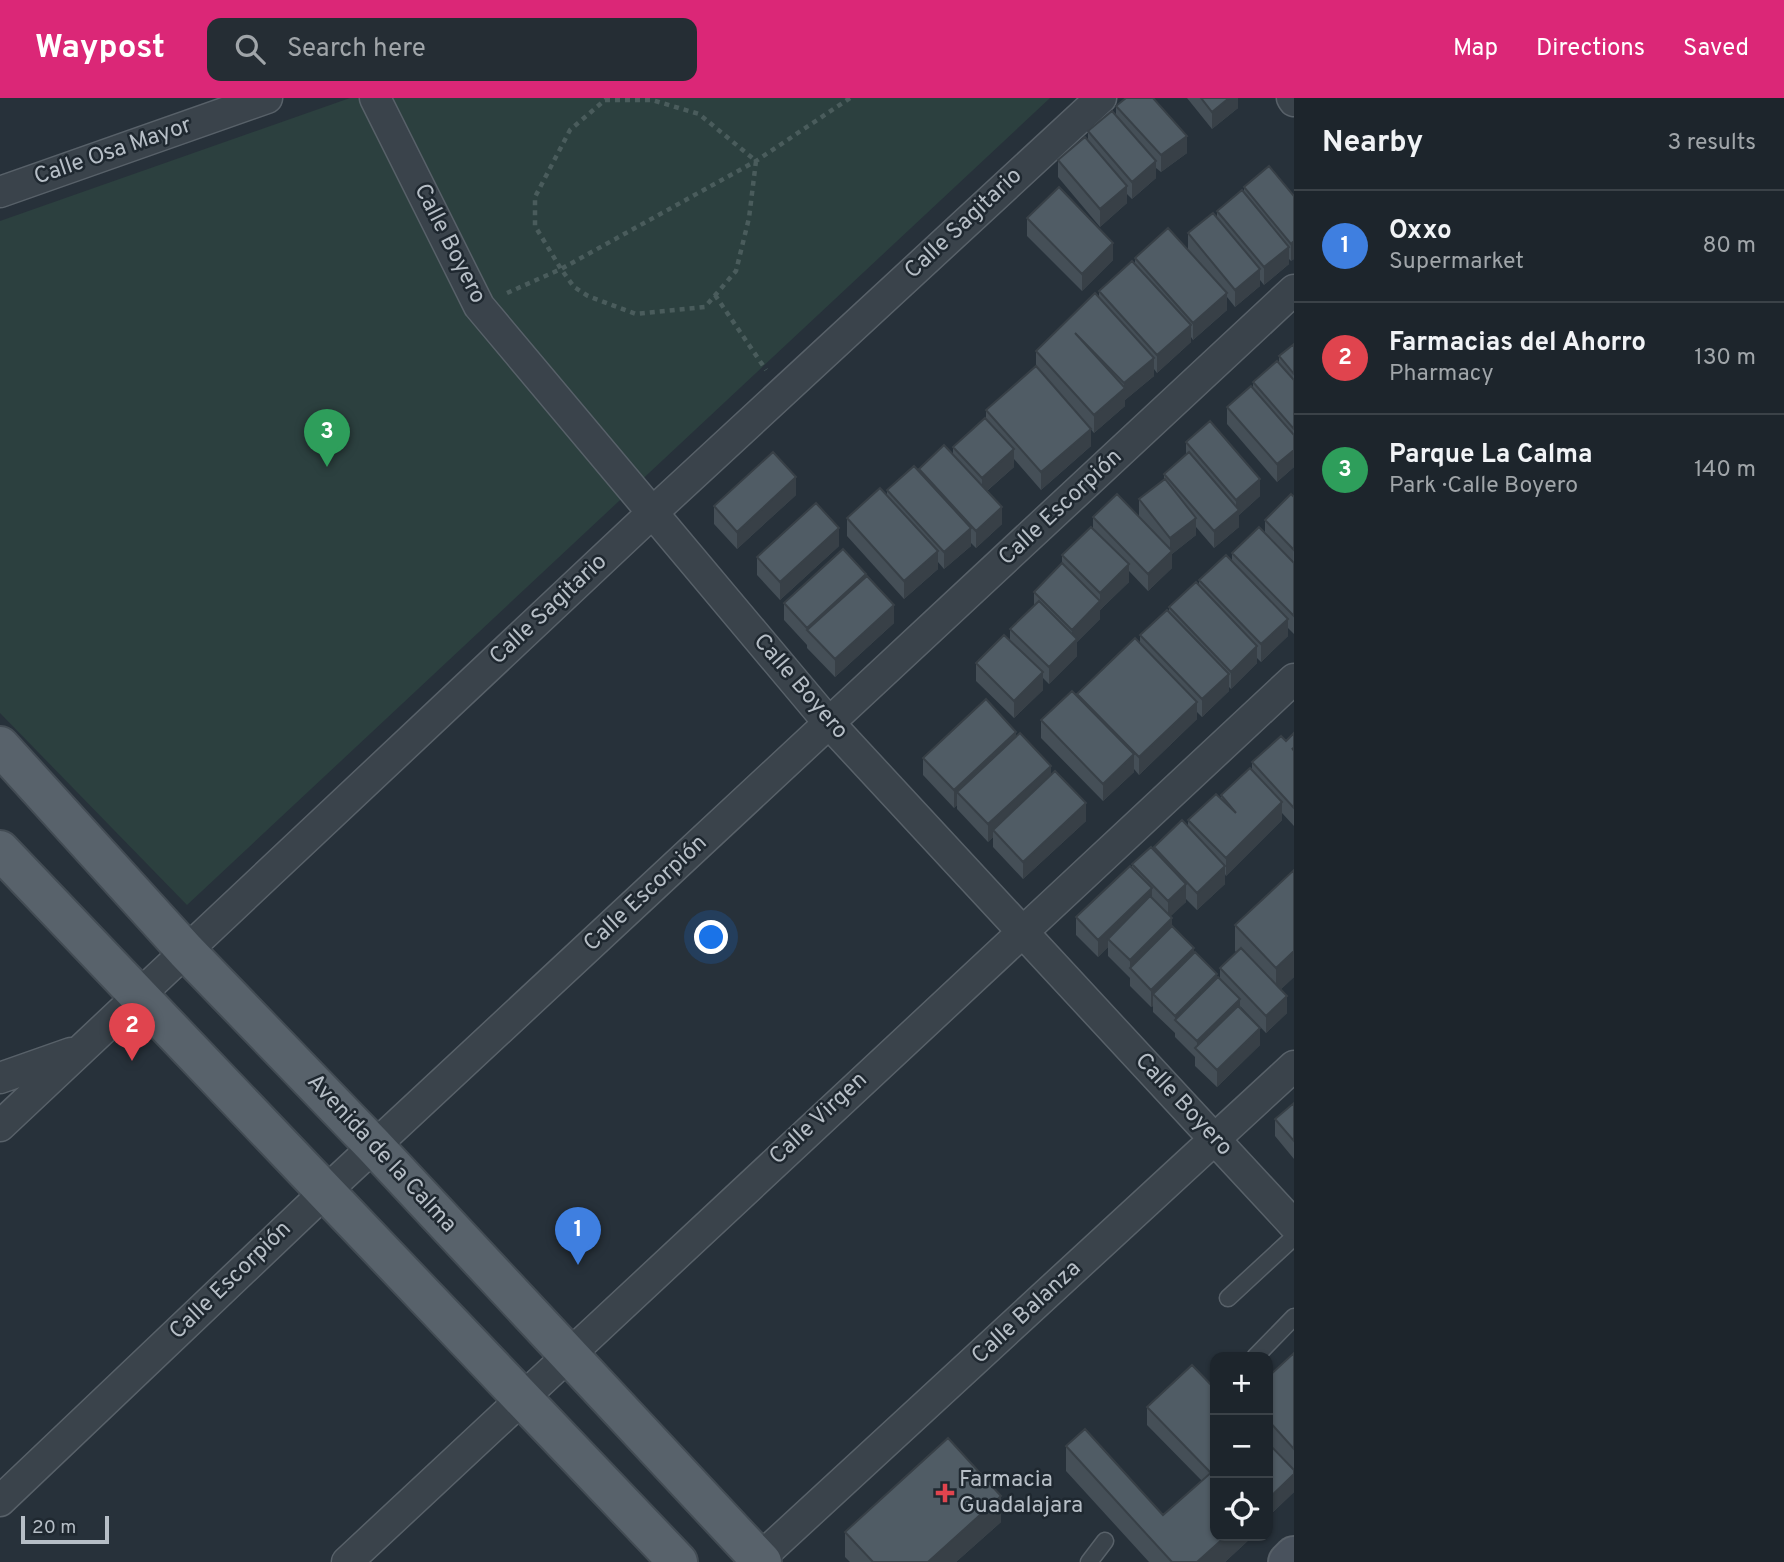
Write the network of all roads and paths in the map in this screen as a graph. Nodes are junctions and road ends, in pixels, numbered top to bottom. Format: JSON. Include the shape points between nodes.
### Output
{"nodes":[{"id":1,"x":267,"y":98,"type":"edge"},
{"id":2,"x":375,"y":98,"type":"edge"},
{"id":3,"x":850,"y":98,"type":"edge"},
{"id":4,"x":1101,"y":98,"type":"edge"},
{"id":5,"x":756,"y":161,"type":"junction"},
{"id":6,"x":0,"y":192,"type":"edge"},
{"id":7,"x":561,"y":269,"type":"junction"},
{"id":8,"x":1294,"y":290,"type":"edge"},
{"id":9,"x":715,"y":295,"type":"junction"},
{"id":10,"x":479,"y":306,"type":"junction"},
{"id":11,"x":782,"y":393,"type":"junction"},
{"id":12,"x":652,"y":513,"type":"junction"},
{"id":13,"x":1294,"y":678,"type":"edge"},
{"id":14,"x":829,"y":723,"type":"junction"},
{"id":15,"x":0,"y":746,"type":"edge"},
{"id":16,"x":0,"y":850,"type":"edge"},
{"id":17,"x":1021,"y":930,"type":"junction"},
{"id":18,"x":186,"y":951,"type":"junction"},
{"id":19,"x":139,"y":997,"type":"junction"},
{"id":20,"x":81,"y":1050,"type":"junction"},
{"id":21,"x":1294,"y":1066,"type":"edge"},
{"id":22,"x":0,"y":1078,"type":"edge"},
{"id":23,"x":0,"y":1126,"type":"edge"},
{"id":24,"x":1215,"y":1139,"type":"junction"},
{"id":25,"x":374,"y":1146,"type":"junction"},
{"id":26,"x":325,"y":1192,"type":"junction"},
{"id":27,"x":1294,"y":1225,"type":"edge"},
{"id":28,"x":1294,"y":1237,"type":"edge"},
{"id":29,"x":1228,"y":1298,"type":"dead end"},
{"id":30,"x":1294,"y":1317,"type":"edge"},
{"id":31,"x":1260,"y":1352,"type":"edge"},
{"id":32,"x":568,"y":1355,"type":"junction"},
{"id":33,"x":522,"y":1398,"type":"junction"},
{"id":34,"x":617,"y":1410,"type":"junction"},
{"id":35,"x":574,"y":1452,"type":"junction"},
{"id":36,"x":0,"y":1501,"type":"edge"},
{"id":37,"x":1105,"y":1541,"type":"dead end"},
{"id":38,"x":1294,"y":1556,"type":"edge"},
{"id":39,"x":761,"y":1561,"type":"edge"},
{"id":40,"x":347,"y":1562,"type":"edge"},
{"id":41,"x":678,"y":1562,"type":"edge"},
{"id":42,"x":1089,"y":1562,"type":"edge"},
{"id":43,"x":1288,"y":1562,"type":"edge"}],
"edges":[{"from":1,"to":6,"type":"street","name":"Calle Osa Mayor"},
{"from":2,"to":10,"type":"street","name":"Calle Boyero"},
{"from":3,"to":5,"type":"path"},
{"from":4,"to":11,"type":"street","name":"Calle Sagitario"},
{"from":5,"to":7,"type":"path"},
{"from":5,"to":7,"type":"path","via":[[699,114],[652,100],[606,100],[570,130],[535,197],[536,226]]},
{"from":5,"to":9,"type":"path","via":[[736,271]]},
{"from":7,"to":9,"type":"path","via":[[587,296],[636,314],[705,307]]},
{"from":7,"to":10,"type":"path"},
{"from":8,"to":14,"type":"street","name":"Calle Escorpión"},
{"from":9,"to":11,"type":"path"},
{"from":10,"to":12,"type":"street","name":"Calle Boyero"},
{"from":11,"to":12,"type":"street","name":"Calle Sagitario"},
{"from":12,"to":14,"type":"street","name":"Calle Boyero"},
{"from":12,"to":18,"type":"street","name":"Calle Sagitario"},
{"from":13,"to":17,"type":"street","name":"Calle Virgen"},
{"from":14,"to":17,"type":"street","name":"Calle Boyero"},
{"from":14,"to":25,"type":"street","name":"Calle Escorpión"},
{"from":15,"to":18,"type":"main road","name":"Avenida de la Calma"},
{"from":16,"to":19,"type":"main road"},
{"from":17,"to":24,"type":"street","name":"Calle Boyero"},
{"from":17,"to":32,"type":"street","name":"Calle Virgen"},
{"from":18,"to":19,"type":"street","name":"Calle Sagitario"},
{"from":18,"to":25,"type":"main road","name":"Avenida de la Calma"},
{"from":19,"to":20,"type":"street","name":"Calle Sagitario"},
{"from":19,"to":26,"type":"main road"},
{"from":20,"to":22,"type":"street"},
{"from":20,"to":23,"type":"street","name":"Calle Sagitario"},
{"from":21,"to":24,"type":"street","name":"Calle Balanza"},
{"from":24,"to":27,"type":"street","name":"Calle Boyero"},
{"from":24,"to":39,"type":"street","name":"Calle Balanza"},
{"from":25,"to":26,"type":"street","name":"Calle Escorpión"},
{"from":25,"to":32,"type":"main road","name":"Avenida de la Calma"},
{"from":26,"to":33,"type":"main road"},
{"from":26,"to":36,"type":"street","name":"Calle Escorpión"},
{"from":28,"to":29,"type":"lane"},
{"from":30,"to":31,"type":"lane"},
{"from":32,"to":33,"type":"street","name":"Calle Virgen"},
{"from":32,"to":34,"type":"main road","name":"Avenida de la Calma"},
{"from":33,"to":35,"type":"main road"},
{"from":33,"to":40,"type":"street","name":"Calle Virgen"},
{"from":34,"to":35,"type":"main road"},
{"from":34,"to":39,"type":"main road","name":"Avenida de la Calma"},
{"from":35,"to":41,"type":"main road"},
{"from":37,"to":42,"type":"lane"},
{"from":38,"to":43,"type":"main road"}]}
